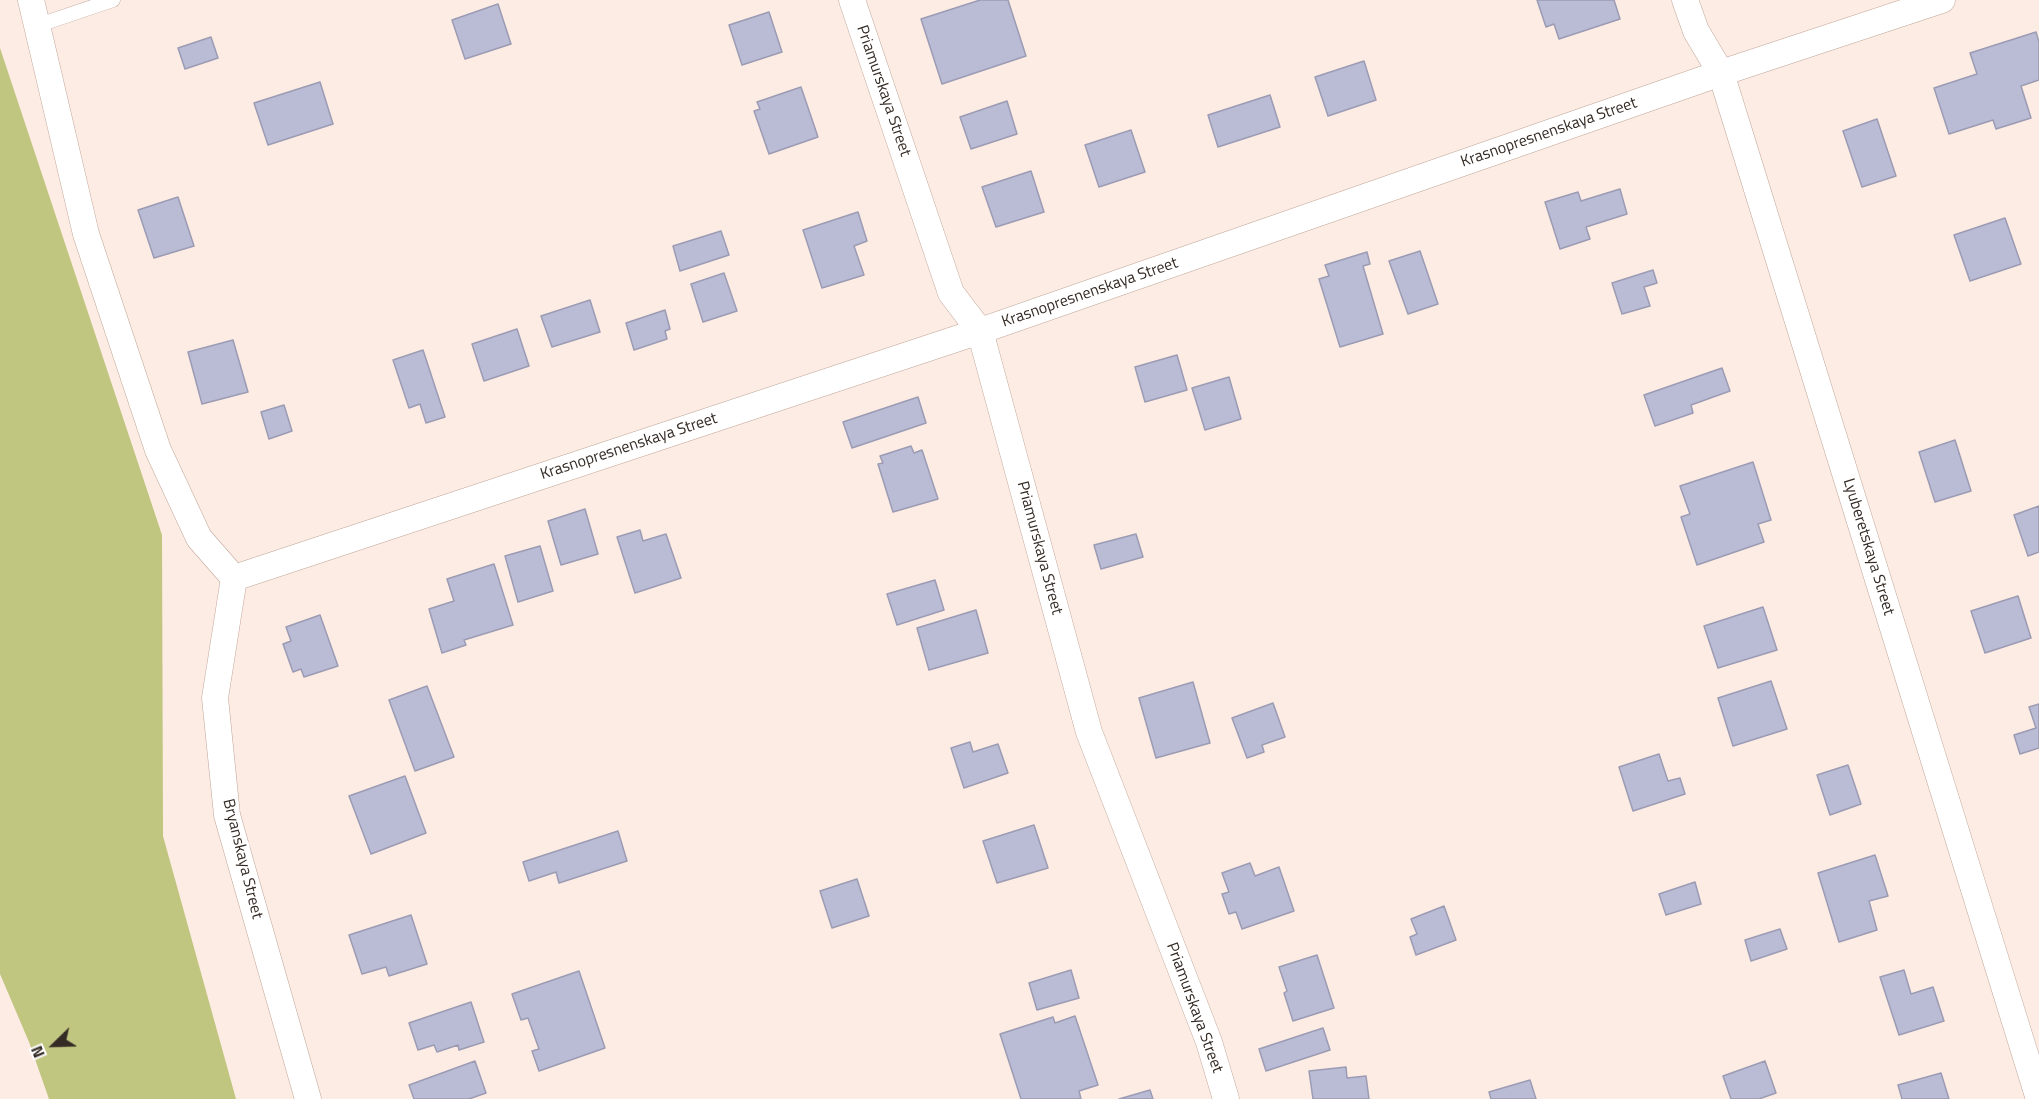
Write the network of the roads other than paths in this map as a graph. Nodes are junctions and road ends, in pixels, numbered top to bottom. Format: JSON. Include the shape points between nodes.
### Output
{"nodes":[{"id":1,"x":31,"y":0,"type":"edge"},
{"id":2,"x":114,"y":0,"type":"edge"},
{"id":3,"x":852,"y":0,"type":"edge"},
{"id":4,"x":1685,"y":0,"type":"edge"},
{"id":5,"x":1942,"y":0,"type":"edge"},
{"id":6,"x":36,"y":26,"type":"junction"},
{"id":7,"x":1721,"y":74,"type":"junction"},
{"id":8,"x":980,"y":331,"type":"junction"},
{"id":9,"x":234,"y":578,"type":"junction"},
{"id":10,"x":308,"y":1099,"type":"edge"},
{"id":11,"x":1226,"y":1099,"type":"edge"},
{"id":12,"x":2039,"y":1099,"type":"edge"}],
"edges":[{"from":1,"to":6,"type":"street"},
{"from":2,"to":6,"type":"lane"},
{"from":3,"to":8,"type":"street","name":"Priamurskaya Street","via":[[951,293]]},
{"from":4,"to":7,"type":"street","name":"Lyuberetskaya Street","via":[[1696,30]]},
{"from":5,"to":7,"type":"street","name":"Krasnopresnenskaya Street"},
{"from":6,"to":9,"type":"street","via":[[86,234],[158,450],[199,538]]},
{"from":7,"to":8,"type":"street","name":"Krasnopresnenskaya Street"},
{"from":7,"to":12,"type":"street","name":"Lyuberetskaya Street"},
{"from":8,"to":9,"type":"street","name":"Krasnopresnenskaya Street"},
{"from":8,"to":11,"type":"street","name":"Priamurskaya Street","via":[[1089,732],[1209,1042]]},
{"from":9,"to":10,"type":"street","name":"Bryanskaya Street","via":[[215,698],[227,815]]}]}
